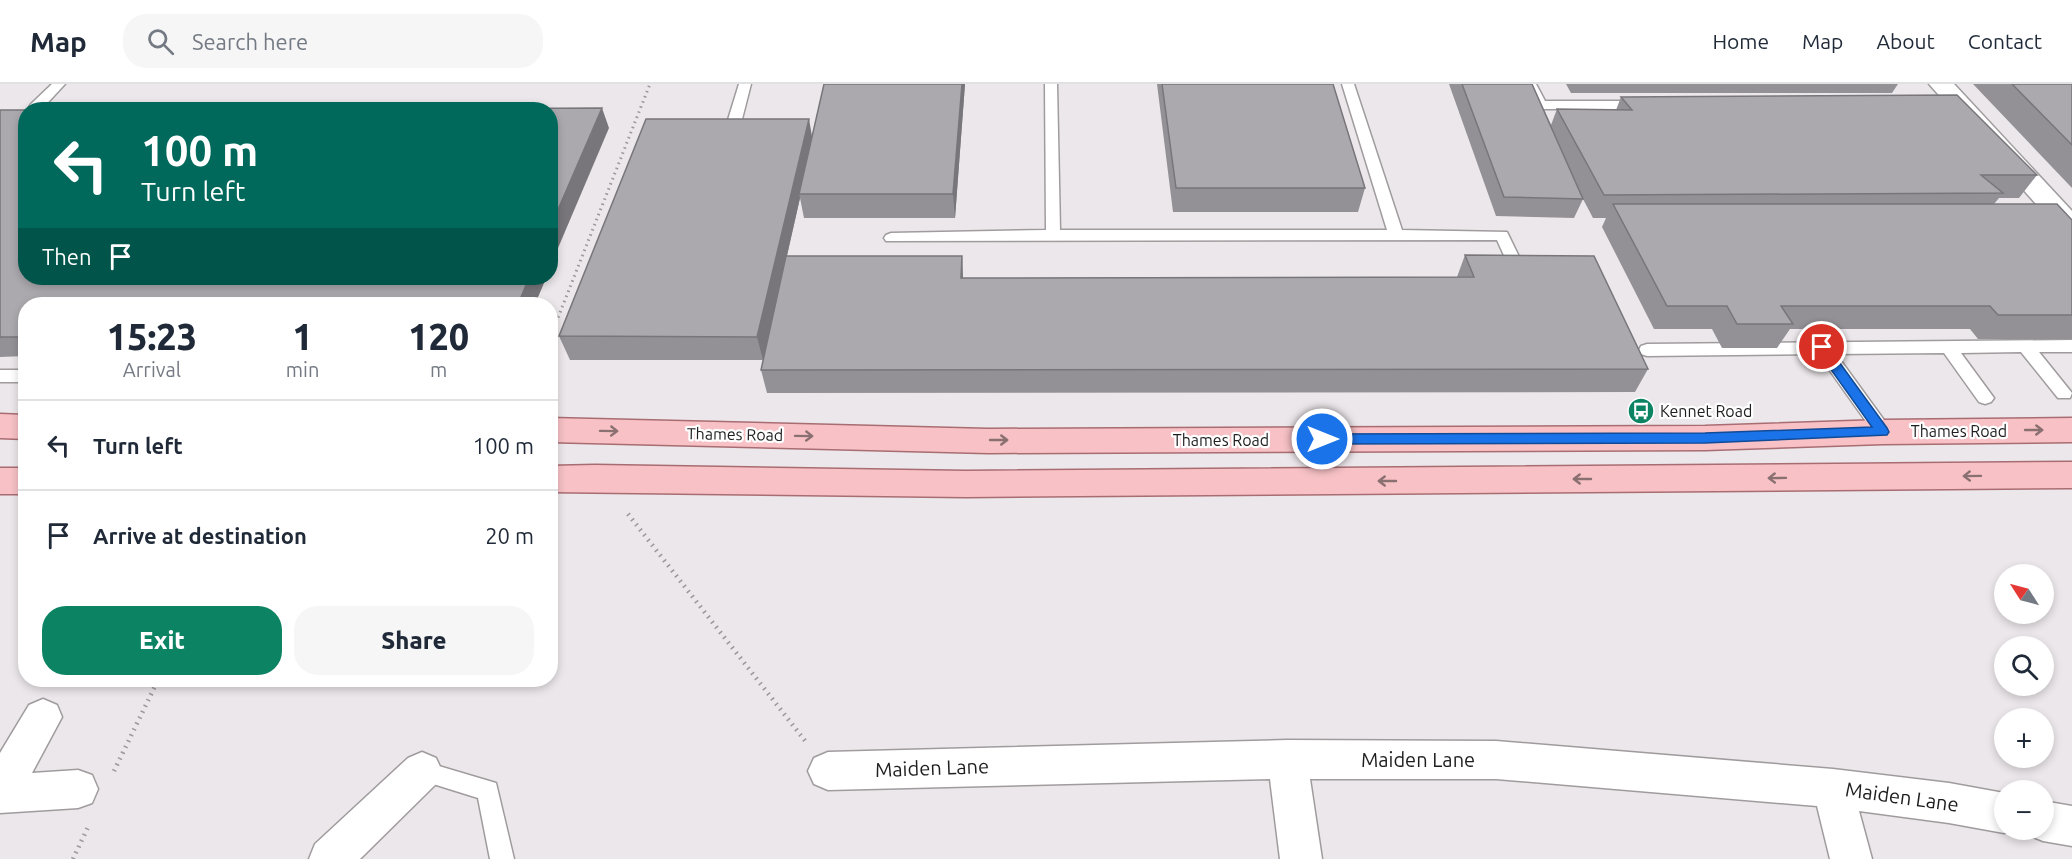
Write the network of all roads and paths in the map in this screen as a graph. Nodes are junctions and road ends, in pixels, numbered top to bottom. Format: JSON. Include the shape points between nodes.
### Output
{"nodes":[{"id":1,"x":59,"y":84,"type":"edge"},
{"id":2,"x":651,"y":84,"type":"edge"},
{"id":3,"x":745,"y":84,"type":"edge"},
{"id":4,"x":1051,"y":84,"type":"edge"},
{"id":5,"x":1348,"y":84,"type":"edge"},
{"id":6,"x":1530,"y":84,"type":"edge"},
{"id":7,"x":1946,"y":98,"type":"edge"},
{"id":8,"x":41,"y":102,"type":"edge"},
{"id":9,"x":1649,"y":105,"type":"edge"},
{"id":10,"x":734,"y":123,"type":"edge"},
{"id":11,"x":2072,"y":227,"type":"edge"},
{"id":12,"x":1053,"y":235,"type":"junction"},
{"id":13,"x":1396,"y":235,"type":"junction"},
{"id":14,"x":891,"y":238,"type":"dead end"},
{"id":15,"x":1517,"y":269,"type":"edge"},
{"id":16,"x":558,"y":318,"type":"edge"},
{"id":17,"x":2025,"y":346,"type":"junction"},
{"id":18,"x":2072,"y":346,"type":"edge"},
{"id":19,"x":1822,"y":347,"type":"junction"},
{"id":20,"x":1948,"y":347,"type":"junction"},
{"id":21,"x":1647,"y":350,"type":"dead end"},
{"id":22,"x":0,"y":376,"type":"edge"},
{"id":23,"x":18,"y":376,"type":"edge"},
{"id":24,"x":2064,"y":394,"type":"dead end"},
{"id":25,"x":1985,"y":399,"type":"dead end"},
{"id":26,"x":0,"y":426,"type":"edge"},
{"id":27,"x":18,"y":427,"type":"edge"},
{"id":28,"x":558,"y":430,"type":"edge"},
{"id":29,"x":2072,"y":430,"type":"edge"},
{"id":30,"x":1883,"y":432,"type":"junction"},
{"id":31,"x":2072,"y":475,"type":"edge"},
{"id":32,"x":558,"y":479,"type":"edge"},
{"id":33,"x":0,"y":481,"type":"edge"},
{"id":34,"x":18,"y":481,"type":"edge"},
{"id":35,"x":622,"y":506,"type":"dead end"},
{"id":36,"x":154,"y":687,"type":"edge"},
{"id":37,"x":43,"y":717,"type":"dead end"},
{"id":38,"x":1287,"y":759,"type":"junction"},
{"id":39,"x":422,"y":771,"type":"joint"},
{"id":40,"x":828,"y":771,"type":"joint"},
{"id":41,"x":1833,"y":788,"type":"junction"},
{"id":42,"x":0,"y":792,"type":"edge"},
{"id":43,"x":94,"y":794,"type":"junction"},
{"id":44,"x":1994,"y":811,"type":"edge"},
{"id":45,"x":2054,"y":823,"type":"edge"},
{"id":46,"x":2072,"y":826,"type":"edge"},
{"id":47,"x":73,"y":859,"type":"edge"},
{"id":48,"x":330,"y":859,"type":"edge"},
{"id":49,"x":502,"y":859,"type":"edge"},
{"id":50,"x":1301,"y":859,"type":"edge"},
{"id":51,"x":1851,"y":859,"type":"edge"}],
"edges":[{"from":1,"to":8,"type":"lane"},
{"from":2,"to":16,"type":"path"},
{"from":3,"to":10,"type":"lane"},
{"from":4,"to":12,"type":"lane"},
{"from":5,"to":13,"type":"lane"},
{"from":6,"to":9,"type":"lane","via":[[1541,105]]},
{"from":7,"to":11,"type":"street"},
{"from":12,"to":13,"type":"lane"},
{"from":12,"to":14,"type":"lane"},
{"from":13,"to":15,"type":"lane","via":[[1502,235]]},
{"from":17,"to":18,"type":"lane"},
{"from":17,"to":20,"type":"lane"},
{"from":17,"to":24,"type":"lane"},
{"from":19,"to":20,"type":"lane"},
{"from":19,"to":21,"type":"lane"},
{"from":19,"to":30,"type":"lane"},
{"from":20,"to":25,"type":"lane"},
{"from":22,"to":23,"type":"lane"},
{"from":26,"to":27,"type":"main road"},
{"from":28,"to":30,"type":"main road","name":"Thames Road","one_way":true,"via":[[988,441],[1693,438]]},
{"from":30,"to":29,"type":"main road","name":"Thames Road","one_way":true},
{"from":31,"to":32,"type":"main road","one_way":true,"via":[[966,484]]},
{"from":33,"to":34,"type":"main road"},
{"from":35,"to":40,"type":"path"},
{"from":36,"to":43,"type":"path"},
{"from":37,"to":42,"type":"street"},
{"from":38,"to":40,"type":"street","name":"Maiden Lane"},
{"from":38,"to":41,"type":"street","name":"Maiden Lane","via":[[1496,760]]},
{"from":38,"to":50,"type":"street"},
{"from":39,"to":48,"type":"street"},
{"from":39,"to":49,"type":"lane","via":[[488,790]]},
{"from":41,"to":44,"type":"street","name":"Maiden Lane"},
{"from":41,"to":51,"type":"street"},
{"from":42,"to":43,"type":"street"},
{"from":43,"to":47,"type":"path"},
{"from":45,"to":46,"type":"street"}]}
